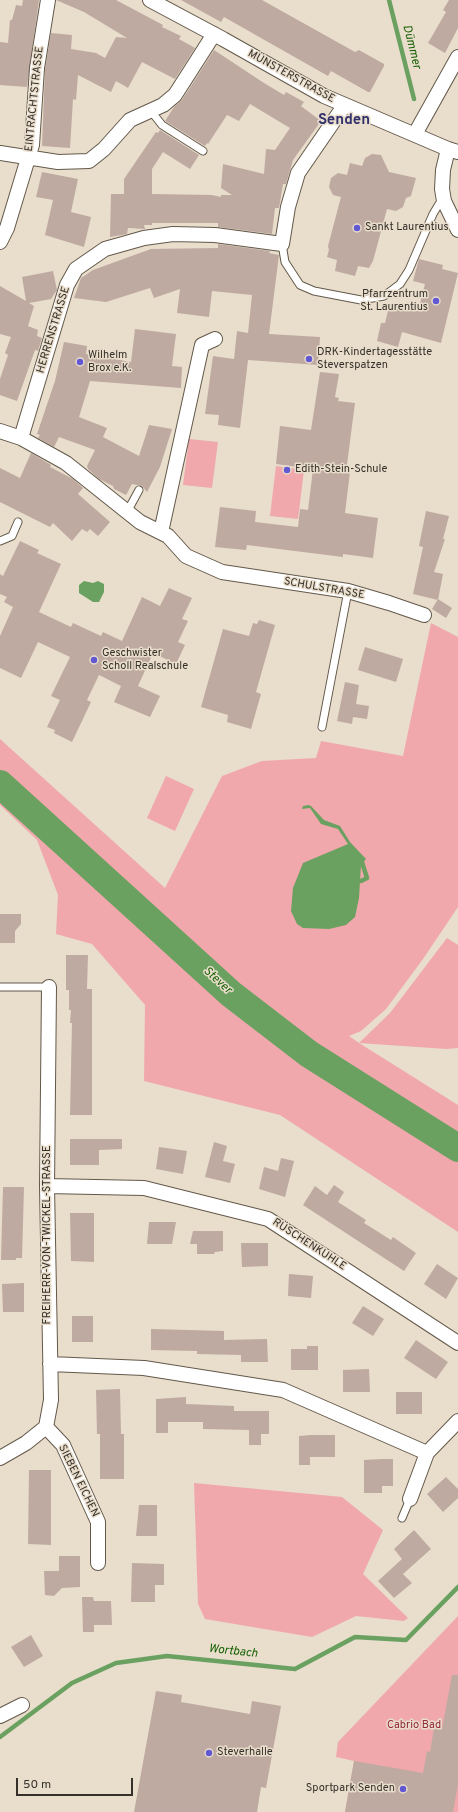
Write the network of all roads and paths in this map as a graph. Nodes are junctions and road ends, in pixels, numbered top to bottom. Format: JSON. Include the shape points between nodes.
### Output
{"nodes":[{"id":1,"x":48,"y":0,"type":"edge"},
{"id":2,"x":153,"y":1,"type":"edge"},
{"id":3,"x":214,"y":34,"type":"junction"},
{"id":4,"x":458,"y":57,"type":"edge"},
{"id":5,"x":344,"y":106,"type":"junction"},
{"id":6,"x":151,"y":111,"type":"junction"},
{"id":7,"x":415,"y":134,"type":"junction"},
{"id":8,"x":453,"y":150,"type":"edge"},
{"id":9,"x":203,"y":151,"type":"dead end"},
{"id":10,"x":0,"y":153,"type":"edge"},
{"id":11,"x":29,"y":158,"type":"junction"},
{"id":12,"x":444,"y":201,"type":"junction"},
{"id":13,"x":458,"y":230,"type":"edge"},
{"id":14,"x":0,"y":242,"type":"edge"},
{"id":15,"x":282,"y":244,"type":"junction"},
{"id":16,"x":215,"y":339,"type":"dead end"},
{"id":17,"x":0,"y":431,"type":"edge"},
{"id":18,"x":21,"y":438,"type":"junction"},
{"id":19,"x":139,"y":490,"type":"dead end"},
{"id":20,"x":126,"y":512,"type":"junction"},
{"id":21,"x":18,"y":522,"type":"dead end"},
{"id":22,"x":165,"y":534,"type":"junction"},
{"id":23,"x":0,"y":540,"type":"edge"},
{"id":24,"x":348,"y":591,"type":"junction"},
{"id":25,"x":424,"y":615,"type":"dead end"},
{"id":26,"x":322,"y":727,"type":"dead end"},
{"id":27,"x":0,"y":987,"type":"edge"},
{"id":28,"x":49,"y":988,"type":"joint"},
{"id":29,"x":47,"y":1186,"type":"junction"},
{"id":30,"x":458,"y":1343,"type":"edge"},
{"id":31,"x":50,"y":1364,"type":"junction"},
{"id":32,"x":458,"y":1421,"type":"edge"},
{"id":33,"x":46,"y":1426,"type":"junction"},
{"id":34,"x":427,"y":1453,"type":"junction"},
{"id":35,"x":0,"y":1458,"type":"edge"},
{"id":36,"x":410,"y":1498,"type":"joint"},
{"id":37,"x":402,"y":1518,"type":"dead end"},
{"id":38,"x":98,"y":1564,"type":"dead end"},
{"id":39,"x":22,"y":1705,"type":"dead end"},
{"id":40,"x":0,"y":1716,"type":"edge"}],
"edges":[{"from":1,"to":11,"type":"street","name":"EINTRACHTSTRASSE","via":[[37,68],[33,141]]},
{"from":2,"to":3,"type":"street","name":"MÜNSTERSTRASSE"},
{"from":3,"to":5,"type":"street","name":"MÜNSTERSTRASSE"},
{"from":3,"to":6,"type":"street","via":[[175,95]]},
{"from":4,"to":7,"type":"street"},
{"from":5,"to":7,"type":"street","name":"MÜNSTERSTRASSE"},
{"from":5,"to":15,"type":"street","via":[[298,173],[288,207]]},
{"from":6,"to":9,"type":"lane","via":[[162,125]]},
{"from":6,"to":11,"type":"street","via":[[130,120],[104,149],[89,161],[58,162]]},
{"from":7,"to":8,"type":"street","name":"MÜNSTERSTRASSE"},
{"from":8,"to":12,"type":"street","via":[[443,170]]},
{"from":10,"to":11,"type":"street"},
{"from":11,"to":14,"type":"street","name":"EINTRACHTSTRASSE","via":[[7,228]]},
{"from":12,"to":13,"type":"street"},
{"from":12,"to":15,"type":"lane","via":[[433,214],[409,270],[400,284],[384,296],[361,300],[314,291],[300,284],[285,262]]},
{"from":15,"to":18,"type":"street","name":"HERRENSTRASSE","via":[[173,234],[144,238],[105,249],[76,268],[67,285]]},
{"from":16,"to":22,"type":"street","via":[[202,345]]},
{"from":17,"to":18,"type":"street"},
{"from":18,"to":20,"type":"street","via":[[66,463]]},
{"from":19,"to":20,"type":"lane"},
{"from":20,"to":22,"type":"street"},
{"from":21,"to":23,"type":"lane","via":[[12,536]]},
{"from":22,"to":24,"type":"street","name":"SCHULSTRASSE","via":[[186,556],[222,572]]},
{"from":24,"to":25,"type":"street","name":"SCHULSTRASSE"},
{"from":24,"to":26,"type":"lane"},
{"from":27,"to":28,"type":"lane"},
{"from":28,"to":29,"type":"street","name":"FREIHERR-VON-TWICKEL-STRASSE"},
{"from":29,"to":30,"type":"street","name":"RÜSCHENKUHLE","via":[[144,1188],[268,1219]]},
{"from":29,"to":31,"type":"street","name":"FREIHERR-VON-TWICKEL-STRASSE"},
{"from":31,"to":33,"type":"street","name":"FREIHERR-VON-TWICKEL-STRASSE","via":[[51,1400]]},
{"from":31,"to":34,"type":"street","via":[[144,1368],[283,1390]]},
{"from":32,"to":34,"type":"street"},
{"from":33,"to":35,"type":"street"},
{"from":33,"to":38,"type":"street","name":"SIEBEN EICHEN","via":[[63,1445],[98,1522]]},
{"from":34,"to":36,"type":"street"},
{"from":36,"to":37,"type":"lane"},
{"from":39,"to":40,"type":"street"}]}
